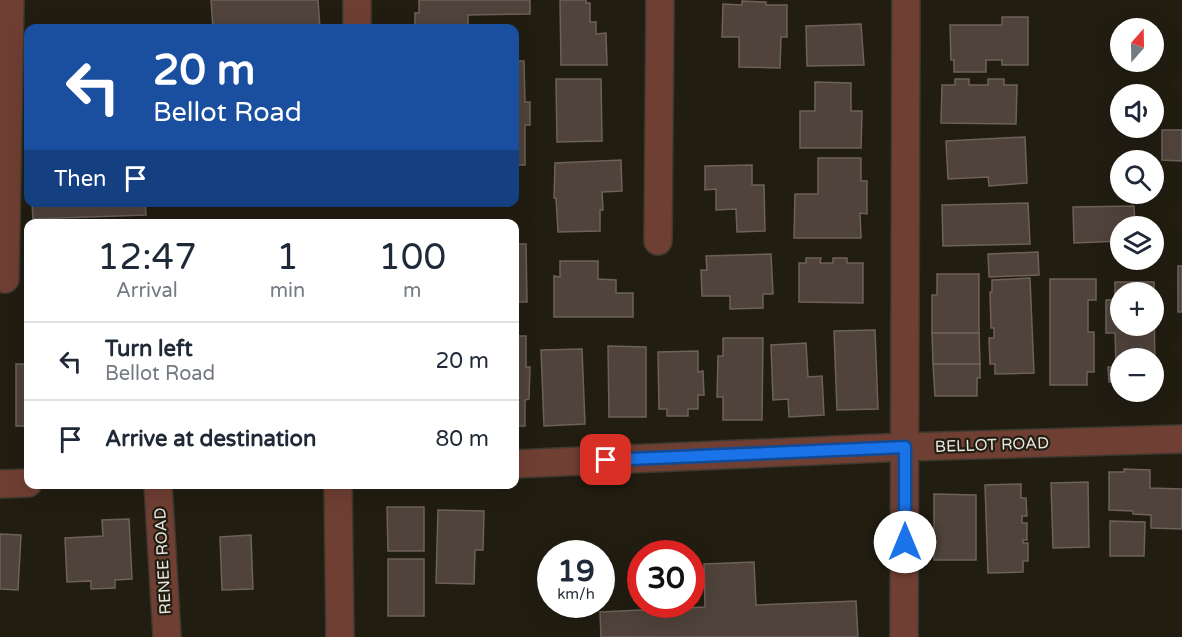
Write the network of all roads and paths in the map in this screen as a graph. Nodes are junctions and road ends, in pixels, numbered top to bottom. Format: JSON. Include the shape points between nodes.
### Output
{"nodes":[{"id":1,"x":10,"y":0,"type":"edge"},
{"id":2,"x":357,"y":0,"type":"edge"},
{"id":3,"x":660,"y":0,"type":"edge"},
{"id":4,"x":906,"y":0,"type":"edge"},
{"id":5,"x":357,"y":24,"type":"edge"},
{"id":6,"x":658,"y":241,"type":"dead end"},
{"id":7,"x":5,"y":279,"type":"dead end"},
{"id":8,"x":1182,"y":439,"type":"edge"},
{"id":9,"x":905,"y":447,"type":"junction"},
{"id":10,"x":519,"y":464,"type":"edge"},
{"id":11,"x":24,"y":483,"type":"edge"},
{"id":12,"x":0,"y":484,"type":"edge"},
{"id":13,"x":158,"y":489,"type":"edge"},
{"id":14,"x":338,"y":489,"type":"edge"},
{"id":15,"x":168,"y":637,"type":"edge"},
{"id":16,"x":340,"y":637,"type":"edge"},
{"id":17,"x":904,"y":637,"type":"edge"}],
"edges":[{"from":1,"to":7,"type":"street"},
{"from":2,"to":5,"type":"street"},
{"from":3,"to":6,"type":"street"},
{"from":4,"to":9,"type":"street"},
{"from":8,"to":9,"type":"street","name":"BELLOT ROAD"},
{"from":9,"to":10,"type":"street","name":"BELLOT ROAD"},
{"from":9,"to":17,"type":"street"},
{"from":11,"to":12,"type":"street"},
{"from":13,"to":15,"type":"street","name":"RENEE ROAD"},
{"from":14,"to":16,"type":"street"}]}
